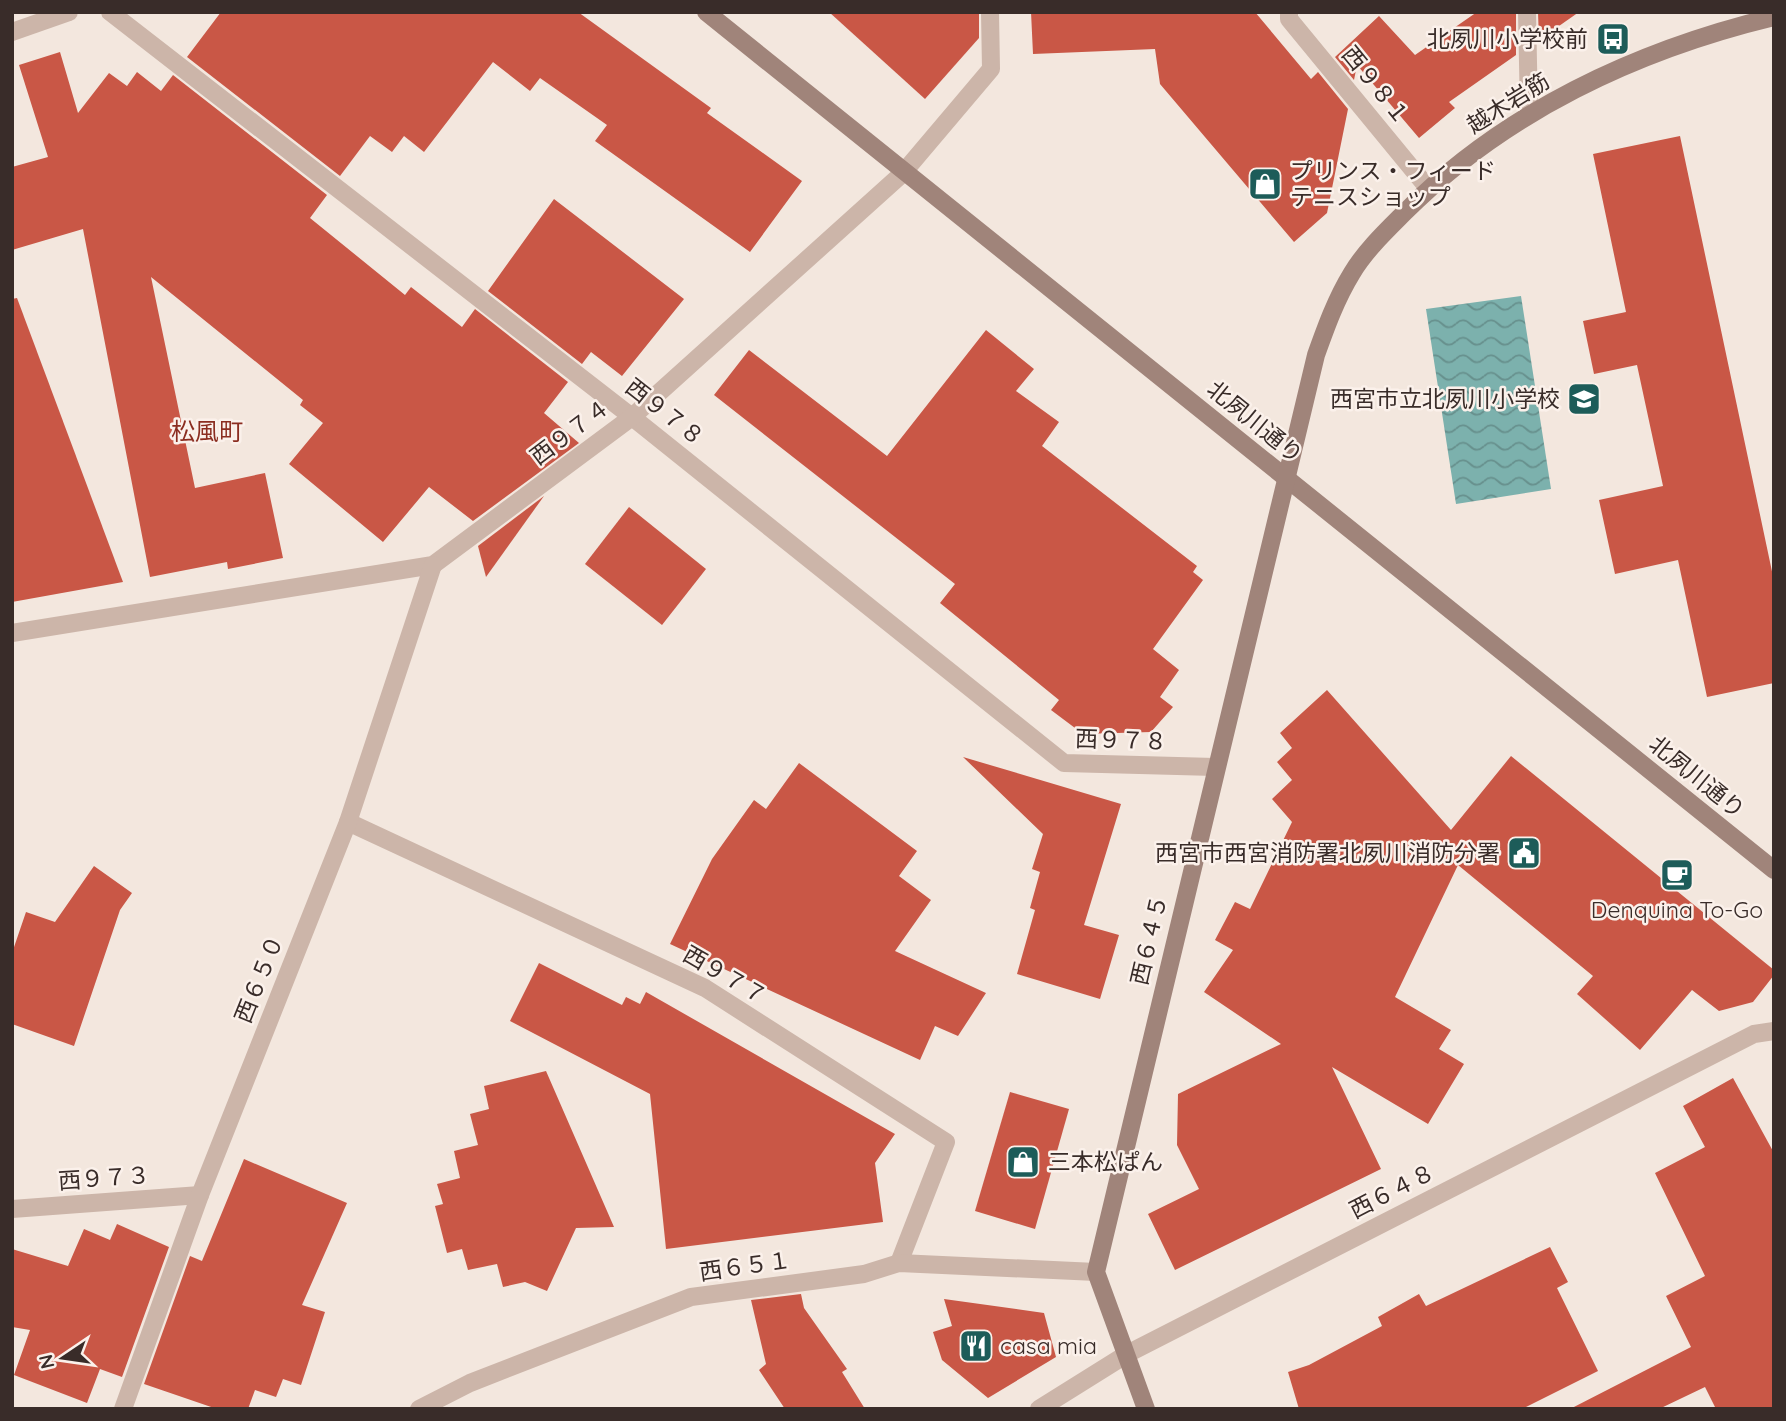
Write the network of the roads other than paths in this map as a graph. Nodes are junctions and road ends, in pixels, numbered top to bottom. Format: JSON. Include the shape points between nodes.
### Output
{"nodes":[{"id":1,"x":69,"y":12,"type":"edge"},
{"id":2,"x":110,"y":12,"type":"edge"},
{"id":3,"x":706,"y":12,"type":"edge"},
{"id":4,"x":990,"y":12,"type":"edge"},
{"id":5,"x":1289,"y":12,"type":"edge"},
{"id":6,"x":1527,"y":12,"type":"edge"},
{"id":7,"x":1774,"y":17,"type":"edge"},
{"id":8,"x":12,"y":32,"type":"edge"},
{"id":9,"x":1530,"y":113,"type":"junction"},
{"id":10,"x":903,"y":173,"type":"junction"},
{"id":11,"x":1428,"y":188,"type":"junction"},
{"id":12,"x":632,"y":416,"type":"junction"},
{"id":13,"x":1287,"y":478,"type":"junction"},
{"id":14,"x":433,"y":565,"type":"junction"},
{"id":15,"x":12,"y":633,"type":"edge"},
{"id":16,"x":1215,"y":767,"type":"junction"},
{"id":17,"x":348,"y":822,"type":"junction"},
{"id":18,"x":1774,"y":870,"type":"edge"},
{"id":19,"x":1774,"y":1031,"type":"edge"},
{"id":20,"x":200,"y":1195,"type":"junction"},
{"id":21,"x":12,"y":1209,"type":"edge"},
{"id":22,"x":900,"y":1263,"type":"junction"},
{"id":23,"x":1096,"y":1272,"type":"junction"},
{"id":24,"x":1127,"y":1354,"type":"junction"},
{"id":25,"x":123,"y":1409,"type":"edge"},
{"id":26,"x":419,"y":1409,"type":"edge"},
{"id":27,"x":1038,"y":1409,"type":"edge"},
{"id":28,"x":1146,"y":1409,"type":"edge"}],
"edges":[{"from":1,"to":8,"type":"street"},
{"from":2,"to":12,"type":"street","name":"西９７８"},
{"from":3,"to":10,"type":"street","name":"北夙川通り"},
{"from":4,"to":10,"type":"street","name":"西９７４","via":[[991,69]]},
{"from":5,"to":11,"type":"street","name":"西９８１","via":[[1289,19]]},
{"from":6,"to":9,"type":"street"},
{"from":7,"to":9,"type":"street","name":"越木岩筋","via":[[1719,30],[1633,62]]},
{"from":9,"to":11,"type":"street","name":"越木岩筋"},
{"from":10,"to":12,"type":"street","name":"西９７４"},
{"from":10,"to":13,"type":"street","name":"北夙川通り"},
{"from":11,"to":13,"type":"street","name":"越木岩筋","via":[[1353,271],[1331,311]]},
{"from":12,"to":14,"type":"street","name":"西９７４"},
{"from":12,"to":16,"type":"street","name":"西９７８","via":[[1064,763]]},
{"from":13,"to":16,"type":"street","name":"西６４５"},
{"from":13,"to":18,"type":"street","name":"北夙川通り"},
{"from":14,"to":15,"type":"street","name":"西９７４"},
{"from":14,"to":17,"type":"street","name":"西６５０"},
{"from":16,"to":23,"type":"street","name":"西６４５"},
{"from":17,"to":20,"type":"street","name":"西６５０"},
{"from":17,"to":22,"type":"street","name":"西９７７","via":[[705,988],[946,1142]]},
{"from":19,"to":24,"type":"street","name":"西６４８","via":[[1754,1034]]},
{"from":20,"to":21,"type":"street","name":"西９７３"},
{"from":20,"to":25,"type":"street","name":"西６５０"},
{"from":22,"to":23,"type":"street","name":"西６５１"},
{"from":22,"to":26,"type":"street","name":"西６５１","via":[[864,1274],[691,1297],[470,1383]]},
{"from":23,"to":24,"type":"street"},
{"from":24,"to":27,"type":"street","name":"西６４８"},
{"from":24,"to":28,"type":"street"}]}
